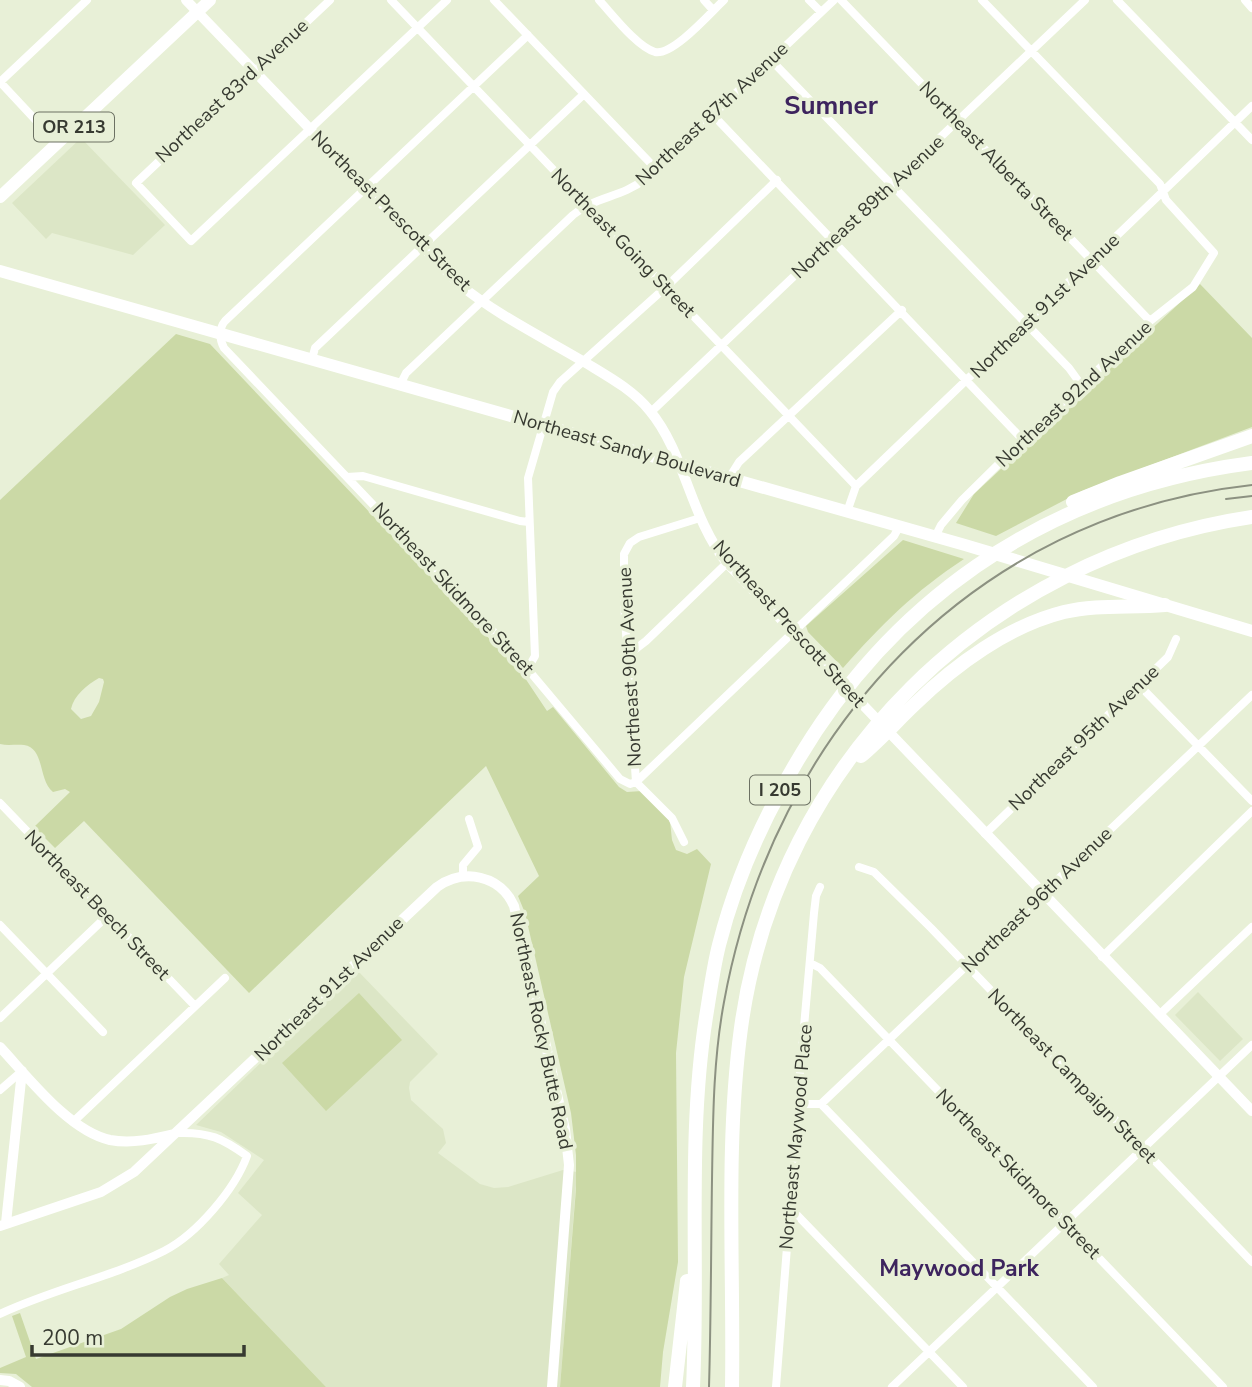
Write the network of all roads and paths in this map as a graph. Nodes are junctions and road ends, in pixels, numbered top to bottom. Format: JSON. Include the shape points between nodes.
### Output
{"nodes":[{"id":1,"x":87,"y":0,"type":"edge"},
{"id":2,"x":186,"y":0,"type":"edge"},
{"id":3,"x":210,"y":0,"type":"edge"},
{"id":4,"x":330,"y":0,"type":"edge"},
{"id":5,"x":391,"y":0,"type":"edge"},
{"id":6,"x":447,"y":0,"type":"edge"},
{"id":7,"x":494,"y":0,"type":"edge"},
{"id":8,"x":598,"y":0,"type":"edge"},
{"id":9,"x":704,"y":0,"type":"edge"},
{"id":10,"x":724,"y":0,"type":"edge"},
{"id":11,"x":809,"y":0,"type":"edge"},
{"id":12,"x":834,"y":0,"type":"edge"},
{"id":13,"x":841,"y":0,"type":"edge"},
{"id":14,"x":982,"y":0,"type":"edge"},
{"id":15,"x":1084,"y":0,"type":"edge"},
{"id":16,"x":1117,"y":0,"type":"edge"},
{"id":17,"x":1245,"y":0,"type":"edge"},
{"id":18,"x":1252,"y":8,"type":"edge"},
{"id":19,"x":713,"y":10,"type":"junction"},
{"id":20,"x":198,"y":12,"type":"junction"},
{"id":21,"x":821,"y":12,"type":"junction"},
{"id":22,"x":417,"y":28,"type":"junction"},
{"id":23,"x":527,"y":35,"type":"junction"},
{"id":24,"x":1031,"y":51,"type":"junction"},
{"id":25,"x":771,"y":60,"type":"junction"},
{"id":26,"x":254,"y":70,"type":"junction"},
{"id":27,"x":0,"y":82,"type":"edge"},
{"id":28,"x":473,"y":86,"type":"junction"},
{"id":29,"x":584,"y":93,"type":"junction"},
{"id":30,"x":1252,"y":106,"type":"edge"},
{"id":31,"x":713,"y":115,"type":"junction"},
{"id":32,"x":958,"y":122,"type":"junction"},
{"id":33,"x":1235,"y":122,"type":"junction"},
{"id":34,"x":310,"y":129,"type":"junction"},
{"id":35,"x":1252,"y":139,"type":"edge"},
{"id":36,"x":57,"y":143,"type":"junction"},
{"id":37,"x":529,"y":144,"type":"junction"},
{"id":38,"x":656,"y":169,"type":"junction"},
{"id":39,"x":777,"y":180,"type":"junction"},
{"id":40,"x":892,"y":185,"type":"junction"},
{"id":41,"x":366,"y":188,"type":"junction"},
{"id":42,"x":1163,"y":192,"type":"junction"},
{"id":43,"x":0,"y":197,"type":"edge"},
{"id":44,"x":587,"y":204,"type":"junction"},
{"id":45,"x":834,"y":240,"type":"junction"},
{"id":46,"x":422,"y":246,"type":"junction"},
{"id":47,"x":1092,"y":260,"type":"junction"},
{"id":48,"x":0,"y":271,"type":"edge"},
{"id":49,"x":666,"y":287,"type":"junction"},
{"id":50,"x":482,"y":300,"type":"junction"},
{"id":51,"x":902,"y":310,"type":"junction"},
{"id":52,"x":1150,"y":321,"type":"junction"},
{"id":53,"x":1027,"y":324,"type":"junction"},
{"id":54,"x":220,"y":333,"type":"junction"},
{"id":55,"x":722,"y":345,"type":"junction"},
{"id":56,"x":312,"y":359,"type":"junction"},
{"id":57,"x":584,"y":362,"type":"junction"},
{"id":58,"x":968,"y":380,"type":"junction"},
{"id":59,"x":400,"y":385,"type":"junction"},
{"id":60,"x":1082,"y":386,"type":"junction"},
{"id":61,"x":651,"y":412,"type":"junction"},
{"id":62,"x":789,"y":416,"type":"junction"},
{"id":63,"x":542,"y":425,"type":"junction"},
{"id":64,"x":1252,"y":436,"type":"edge"},
{"id":65,"x":1023,"y":440,"type":"junction"},
{"id":66,"x":1252,"y":463,"type":"edge"},
{"id":67,"x":678,"y":464,"type":"junction"},
{"id":68,"x":347,"y":477,"type":"junction"},
{"id":69,"x":729,"y":478,"type":"junction"},
{"id":70,"x":856,"y":486,"type":"junction"},
{"id":71,"x":847,"y":512,"type":"junction"},
{"id":72,"x":1252,"y":517,"type":"edge"},
{"id":73,"x":700,"y":519,"type":"junction"},
{"id":74,"x":529,"y":522,"type":"junction"},
{"id":75,"x":899,"y":527,"type":"junction"},
{"id":76,"x":935,"y":537,"type":"junction"},
{"id":77,"x":1017,"y":540,"type":"junction"},
{"id":78,"x":727,"y":563,"type":"junction"},
{"id":79,"x":1165,"y":605,"type":"junction"},
{"id":80,"x":1252,"y":631,"type":"edge"},
{"id":81,"x":793,"y":633,"type":"junction"},
{"id":82,"x":1176,"y":639,"type":"dead end"},
{"id":83,"x":629,"y":654,"type":"junction"},
{"id":84,"x":528,"y":668,"type":"junction"},
{"id":85,"x":1139,"y":685,"type":"junction"},
{"id":86,"x":1252,"y":695,"type":"edge"},
{"id":87,"x":1199,"y":746,"type":"junction"},
{"id":88,"x":847,"y":762,"type":"junction"},
{"id":89,"x":636,"y":782,"type":"junction"},
{"id":90,"x":1252,"y":802,"type":"edge"},
{"id":91,"x":0,"y":803,"type":"edge"},
{"id":92,"x":1252,"y":811,"type":"edge"},
{"id":93,"x":469,"y":819,"type":"dead end"},
{"id":94,"x":985,"y":834,"type":"junction"},
{"id":95,"x":684,"y":842,"type":"dead end"},
{"id":96,"x":859,"y":867,"type":"dead end"},
{"id":97,"x":463,"y":876,"type":"junction"},
{"id":98,"x":820,"y":887,"type":"dead end"},
{"id":99,"x":1043,"y":894,"type":"junction"},
{"id":100,"x":107,"y":916,"type":"junction"},
{"id":101,"x":0,"y":925,"type":"edge"},
{"id":102,"x":1252,"y":926,"type":"edge"},
{"id":103,"x":1102,"y":957,"type":"junction"},
{"id":104,"x":810,"y":963,"type":"junction"},
{"id":105,"x":967,"y":967,"type":"junction"},
{"id":106,"x":47,"y":974,"type":"junction"},
{"id":107,"x":225,"y":978,"type":"dead end"},
{"id":108,"x":195,"y":1006,"type":"junction"},
{"id":109,"x":1159,"y":1015,"type":"junction"},
{"id":110,"x":0,"y":1018,"type":"edge"},
{"id":111,"x":103,"y":1032,"type":"dead end"},
{"id":112,"x":890,"y":1040,"type":"junction"},
{"id":113,"x":1252,"y":1045,"type":"edge"},
{"id":114,"x":0,"y":1047,"type":"edge"},
{"id":115,"x":22,"y":1071,"type":"junction"},
{"id":116,"x":1219,"y":1077,"type":"junction"},
{"id":117,"x":0,"y":1090,"type":"edge"},
{"id":118,"x":800,"y":1104,"type":"junction"},
{"id":119,"x":821,"y":1104,"type":"junction"},
{"id":120,"x":1252,"y":1111,"type":"edge"},
{"id":121,"x":74,"y":1122,"type":"junction"},
{"id":122,"x":178,"y":1132,"type":"junction"},
{"id":123,"x":1143,"y":1149,"type":"junction"},
{"id":124,"x":790,"y":1211,"type":"junction"},
{"id":125,"x":1065,"y":1222,"type":"junction"},
{"id":126,"x":3,"y":1225,"type":"edge"},
{"id":127,"x":1252,"y":1262,"type":"edge"},
{"id":128,"x":695,"y":1267,"type":"junction"},
{"id":129,"x":998,"y":1287,"type":"junction"},
{"id":130,"x":0,"y":1314,"type":"edge"},
{"id":131,"x":929,"y":1352,"type":"junction"},
{"id":132,"x":0,"y":1380,"type":"edge"},
{"id":133,"x":20,"y":1387,"type":"edge"},
{"id":134,"x":552,"y":1387,"type":"edge"},
{"id":135,"x":675,"y":1387,"type":"edge"},
{"id":136,"x":693,"y":1387,"type":"edge"},
{"id":137,"x":732,"y":1387,"type":"edge"},
{"id":138,"x":776,"y":1387,"type":"edge"},
{"id":139,"x":892,"y":1387,"type":"edge"},
{"id":140,"x":963,"y":1387,"type":"edge"},
{"id":141,"x":1093,"y":1387,"type":"edge"},
{"id":142,"x":1223,"y":1387,"type":"edge"}],
"edges":[{"from":1,"to":27,"type":"street"},
{"from":2,"to":20,"type":"street","name":"Northeast Prescott Street"},
{"from":3,"to":20,"type":"main road","number":"OR 213"},
{"from":4,"to":26,"type":"street","name":"Northeast 83rd Avenue"},
{"from":5,"to":22,"type":"street","name":"Northeast Going Street"},
{"from":6,"to":22,"type":"street"},
{"from":7,"to":23,"type":"street"},
{"from":8,"to":19,"type":"street","via":[[641,44],[655,52],[668,50]]},
{"from":9,"to":19,"type":"street"},
{"from":10,"to":19,"type":"street"},
{"from":11,"to":21,"type":"street"},
{"from":12,"to":21,"type":"street","name":"Northeast 87th Avenue"},
{"from":13,"to":32,"type":"street","name":"Northeast Alberta Street"},
{"from":14,"to":24,"type":"street"},
{"from":15,"to":24,"type":"street","name":"Northeast 89th Avenue"},
{"from":16,"to":33,"type":"street"},
{"from":17,"to":18,"type":"street"},
{"from":20,"to":26,"type":"street","name":"Northeast Prescott Street"},
{"from":20,"to":36,"type":"main road","number":"OR 213"},
{"from":21,"to":25,"type":"street","name":"Northeast 87th Avenue"},
{"from":22,"to":28,"type":"street","name":"Northeast Going Street"},
{"from":22,"to":34,"type":"street"},
{"from":23,"to":28,"type":"street"},
{"from":23,"to":29,"type":"street"},
{"from":24,"to":32,"type":"street","name":"Northeast 89th Avenue"},
{"from":24,"to":42,"type":"street"},
{"from":25,"to":31,"type":"street","name":"Northeast 87th Avenue"},
{"from":25,"to":40,"type":"street"},
{"from":26,"to":34,"type":"street","name":"Northeast Prescott Street"},
{"from":26,"to":34,"type":"street","name":"Northeast 83rd Avenue","via":[[135,183],[191,241]]},
{"from":27,"to":36,"type":"street"},
{"from":28,"to":37,"type":"street","name":"Northeast Going Street"},
{"from":28,"to":41,"type":"street"},
{"from":29,"to":37,"type":"street"},
{"from":29,"to":38,"type":"street"},
{"from":30,"to":33,"type":"street","name":"Northeast 91st Avenue"},
{"from":31,"to":38,"type":"street","name":"Northeast 87th Avenue"},
{"from":31,"to":39,"type":"street"},
{"from":32,"to":40,"type":"street","name":"Northeast 89th Avenue"},
{"from":32,"to":47,"type":"street","name":"Northeast Alberta Street"},
{"from":33,"to":35,"type":"street"},
{"from":33,"to":42,"type":"street","name":"Northeast 91st Avenue"},
{"from":34,"to":41,"type":"street","name":"Northeast Prescott Street"},
{"from":36,"to":43,"type":"main road","number":"OR 213"},
{"from":37,"to":44,"type":"street","name":"Northeast Going Street"},
{"from":37,"to":46,"type":"street"},
{"from":38,"to":44,"type":"street","name":"Northeast 87th Avenue","via":[[626,192]]},
{"from":39,"to":45,"type":"street"},
{"from":39,"to":49,"type":"street"},
{"from":40,"to":45,"type":"street","name":"Northeast 89th Avenue"},
{"from":40,"to":53,"type":"street"},
{"from":41,"to":46,"type":"street","name":"Northeast Prescott Street"},
{"from":41,"to":54,"type":"street","via":[[225,321]]},
{"from":42,"to":47,"type":"street","name":"Northeast 91st Avenue"},
{"from":42,"to":52,"type":"street","name":"Northeast 92nd Avenue","via":[[1214,253],[1193,287]]},
{"from":44,"to":49,"type":"street","name":"Northeast Going Street"},
{"from":44,"to":50,"type":"street","name":"Northeast 87th Avenue"},
{"from":45,"to":51,"type":"street"},
{"from":45,"to":55,"type":"street","name":"Northeast 89th Avenue"},
{"from":46,"to":50,"type":"street","name":"Northeast Prescott Street"},
{"from":46,"to":56,"type":"street","via":[[314,348]]},
{"from":47,"to":52,"type":"street","name":"Northeast Alberta Street"},
{"from":47,"to":53,"type":"street","name":"Northeast 91st Avenue"},
{"from":48,"to":54,"type":"main road","name":"Northeast Sandy Boulevard"},
{"from":49,"to":55,"type":"street","name":"Northeast Going Street"},
{"from":49,"to":57,"type":"street"},
{"from":50,"to":57,"type":"street","name":"Northeast Prescott Street"},
{"from":50,"to":59,"type":"street","name":"Northeast 87th Avenue","via":[[405,373]]},
{"from":51,"to":58,"type":"street"},
{"from":51,"to":62,"type":"street"},
{"from":52,"to":60,"type":"street","name":"Northeast 92nd Avenue"},
{"from":53,"to":58,"type":"street","name":"Northeast 91st Avenue"},
{"from":53,"to":60,"type":"street"},
{"from":54,"to":56,"type":"main road","name":"Northeast Sandy Boulevard"},
{"from":54,"to":68,"type":"street","name":"Northeast Skidmore Street","via":[[224,348]]},
{"from":55,"to":61,"type":"street","name":"Northeast 89th Avenue"},
{"from":55,"to":62,"type":"street","name":"Northeast Going Street"},
{"from":56,"to":59,"type":"main road","name":"Northeast Sandy Boulevard"},
{"from":57,"to":61,"type":"street","name":"Northeast Prescott Street","via":[[625,388]]},
{"from":57,"to":63,"type":"street","via":[[556,387]]},
{"from":58,"to":65,"type":"street"},
{"from":58,"to":70,"type":"street","name":"Northeast 91st Avenue"},
{"from":59,"to":63,"type":"main road","name":"Northeast Sandy Boulevard"},
{"from":60,"to":65,"type":"street","name":"Northeast 92nd Avenue"},
{"from":61,"to":67,"type":"street","name":"Northeast Prescott Street"},
{"from":62,"to":69,"type":"street"},
{"from":62,"to":70,"type":"street","name":"Northeast Going Street"},
{"from":63,"to":67,"type":"main road","name":"Northeast Sandy Boulevard"},
{"from":63,"to":74,"type":"street","via":[[528,478]]},
{"from":64,"to":77,"type":"highway","via":[[1095,493],[1048,516]]},
{"from":65,"to":76,"type":"street","name":"Northeast 92nd Avenue","via":[[962,500]]},
{"from":66,"to":77,"type":"highway","number":"I 205","via":[[1135,489]]},
{"from":67,"to":69,"type":"main road","name":"Northeast Sandy Boulevard"},
{"from":67,"to":73,"type":"street","name":"Northeast Prescott Street"},
{"from":68,"to":74,"type":"street","via":[[363,476]]},
{"from":68,"to":84,"type":"street","name":"Northeast Skidmore Street"},
{"from":69,"to":71,"type":"main road","name":"Northeast Sandy Boulevard"},
{"from":70,"to":71,"type":"street","name":"Northeast 91st Avenue"},
{"from":71,"to":75,"type":"main road","name":"Northeast Sandy Boulevard"},
{"from":72,"to":88,"type":"highway","number":"I 205","via":[[1146,541],[1086,565],[1026,597],[924,674]]},
{"from":73,"to":78,"type":"street","name":"Northeast Prescott Street"},
{"from":73,"to":83,"type":"street","name":"Northeast 90th Avenue","via":[[639,537],[628,546],[624,603]]},
{"from":74,"to":84,"type":"street","via":[[535,656]]},
{"from":75,"to":76,"type":"main road","name":"Northeast Sandy Boulevard"},
{"from":75,"to":81,"type":"street"},
{"from":76,"to":79,"type":"main road","name":"Northeast Sandy Boulevard"},
{"from":77,"to":128,"type":"highway","number":"I 205","via":[[932,598],[875,652],[813,735],[763,825],[722,934],[706,1019]]},
{"from":78,"to":81,"type":"street","name":"Northeast Prescott Street"},
{"from":78,"to":83,"type":"street"},
{"from":79,"to":80,"type":"main road","name":"Northeast Sandy Boulevard"},
{"from":79,"to":88,"type":"highway","via":[[1081,609],[1026,626],[953,671],[862,755]]},
{"from":81,"to":89,"type":"street"},
{"from":81,"to":94,"type":"street","name":"Northeast Prescott Street"},
{"from":82,"to":85,"type":"street","name":"Northeast 95th Avenue","via":[[1168,657]]},
{"from":83,"to":89,"type":"street","name":"Northeast 90th Avenue"},
{"from":84,"to":89,"type":"street","name":"Northeast Skidmore Street","via":[[620,779]]},
{"from":85,"to":87,"type":"street"},
{"from":85,"to":94,"type":"street","name":"Northeast 95th Avenue"},
{"from":86,"to":87,"type":"street","name":"Northeast 96th Avenue"},
{"from":87,"to":90,"type":"street"},
{"from":87,"to":99,"type":"street","name":"Northeast 96th Avenue"},
{"from":88,"to":137,"type":"highway","number":"I 205","via":[[782,881],[748,991],[735,1088]]},
{"from":89,"to":95,"type":"street","name":"Northeast Skidmore Street","via":[[671,818]]},
{"from":91,"to":100,"type":"street","name":"Northeast Beech Street"},
{"from":92,"to":103,"type":"street"},
{"from":93,"to":97,"type":"street","via":[[479,843],[463,865]]},
{"from":94,"to":99,"type":"street","name":"Northeast Prescott Street"},
{"from":96,"to":105,"type":"street","name":"Northeast Campaign Street","via":[[874,872]]},
{"from":97,"to":122,"type":"street","name":"Northeast 91st Avenue","via":[[432,892]]},
{"from":97,"to":134,"type":"street","name":"Northeast Rocky Butte Road","via":[[491,881],[512,902],[565,1129],[569,1165]]},
{"from":98,"to":104,"type":"street","name":"Northeast Maywood Place"},
{"from":99,"to":103,"type":"street","name":"Northeast Prescott Street"},
{"from":99,"to":105,"type":"street","name":"Northeast 96th Avenue"},
{"from":100,"to":106,"type":"street"},
{"from":100,"to":108,"type":"street","name":"Northeast Beech Street"},
{"from":101,"to":106,"type":"street"},
{"from":102,"to":109,"type":"street"},
{"from":103,"to":109,"type":"street","name":"Northeast Prescott Street"},
{"from":104,"to":112,"type":"street","name":"Northeast Skidmore Street"},
{"from":104,"to":118,"type":"street","name":"Northeast Maywood Place"},
{"from":105,"to":112,"type":"street","name":"Northeast 96th Avenue"},
{"from":105,"to":123,"type":"street","name":"Northeast Campaign Street"},
{"from":106,"to":110,"type":"street"},
{"from":106,"to":111,"type":"street"},
{"from":107,"to":108,"type":"street"},
{"from":108,"to":121,"type":"street"},
{"from":109,"to":116,"type":"street","name":"Northeast Prescott Street"},
{"from":112,"to":119,"type":"street","name":"Northeast 96th Avenue"},
{"from":112,"to":125,"type":"street","name":"Northeast Skidmore Street"},
{"from":113,"to":116,"type":"street"},
{"from":114,"to":115,"type":"street"},
{"from":115,"to":117,"type":"street"},
{"from":115,"to":121,"type":"street"},
{"from":115,"to":126,"type":"street"},
{"from":116,"to":120,"type":"street","name":"Northeast Prescott Street"},
{"from":116,"to":123,"type":"street"},
{"from":118,"to":119,"type":"street"},
{"from":118,"to":124,"type":"street","name":"Northeast Maywood Place"},
{"from":119,"to":129,"type":"street"},
{"from":121,"to":122,"type":"street","via":[[102,1137],[124,1141]]},
{"from":122,"to":126,"type":"street","via":[[118,1183]]},
{"from":122,"to":130,"type":"street","via":[[217,1137],[247,1156],[237,1179],[193,1229],[167,1250]]},
{"from":123,"to":125,"type":"street"},
{"from":123,"to":127,"type":"street","name":"Northeast Campaign Street"},
{"from":124,"to":131,"type":"street"},
{"from":124,"to":138,"type":"street","name":"Northeast Maywood Place"},
{"from":125,"to":129,"type":"street"},
{"from":125,"to":142,"type":"street","name":"Northeast Skidmore Street"},
{"from":128,"to":135,"type":"highway","via":[[687,1282]]},
{"from":128,"to":136,"type":"highway","number":"I 205"},
{"from":129,"to":131,"type":"street"},
{"from":129,"to":141,"type":"street"},
{"from":131,"to":139,"type":"street"},
{"from":131,"to":140,"type":"street"},
{"from":132,"to":133,"type":"street"}]}
